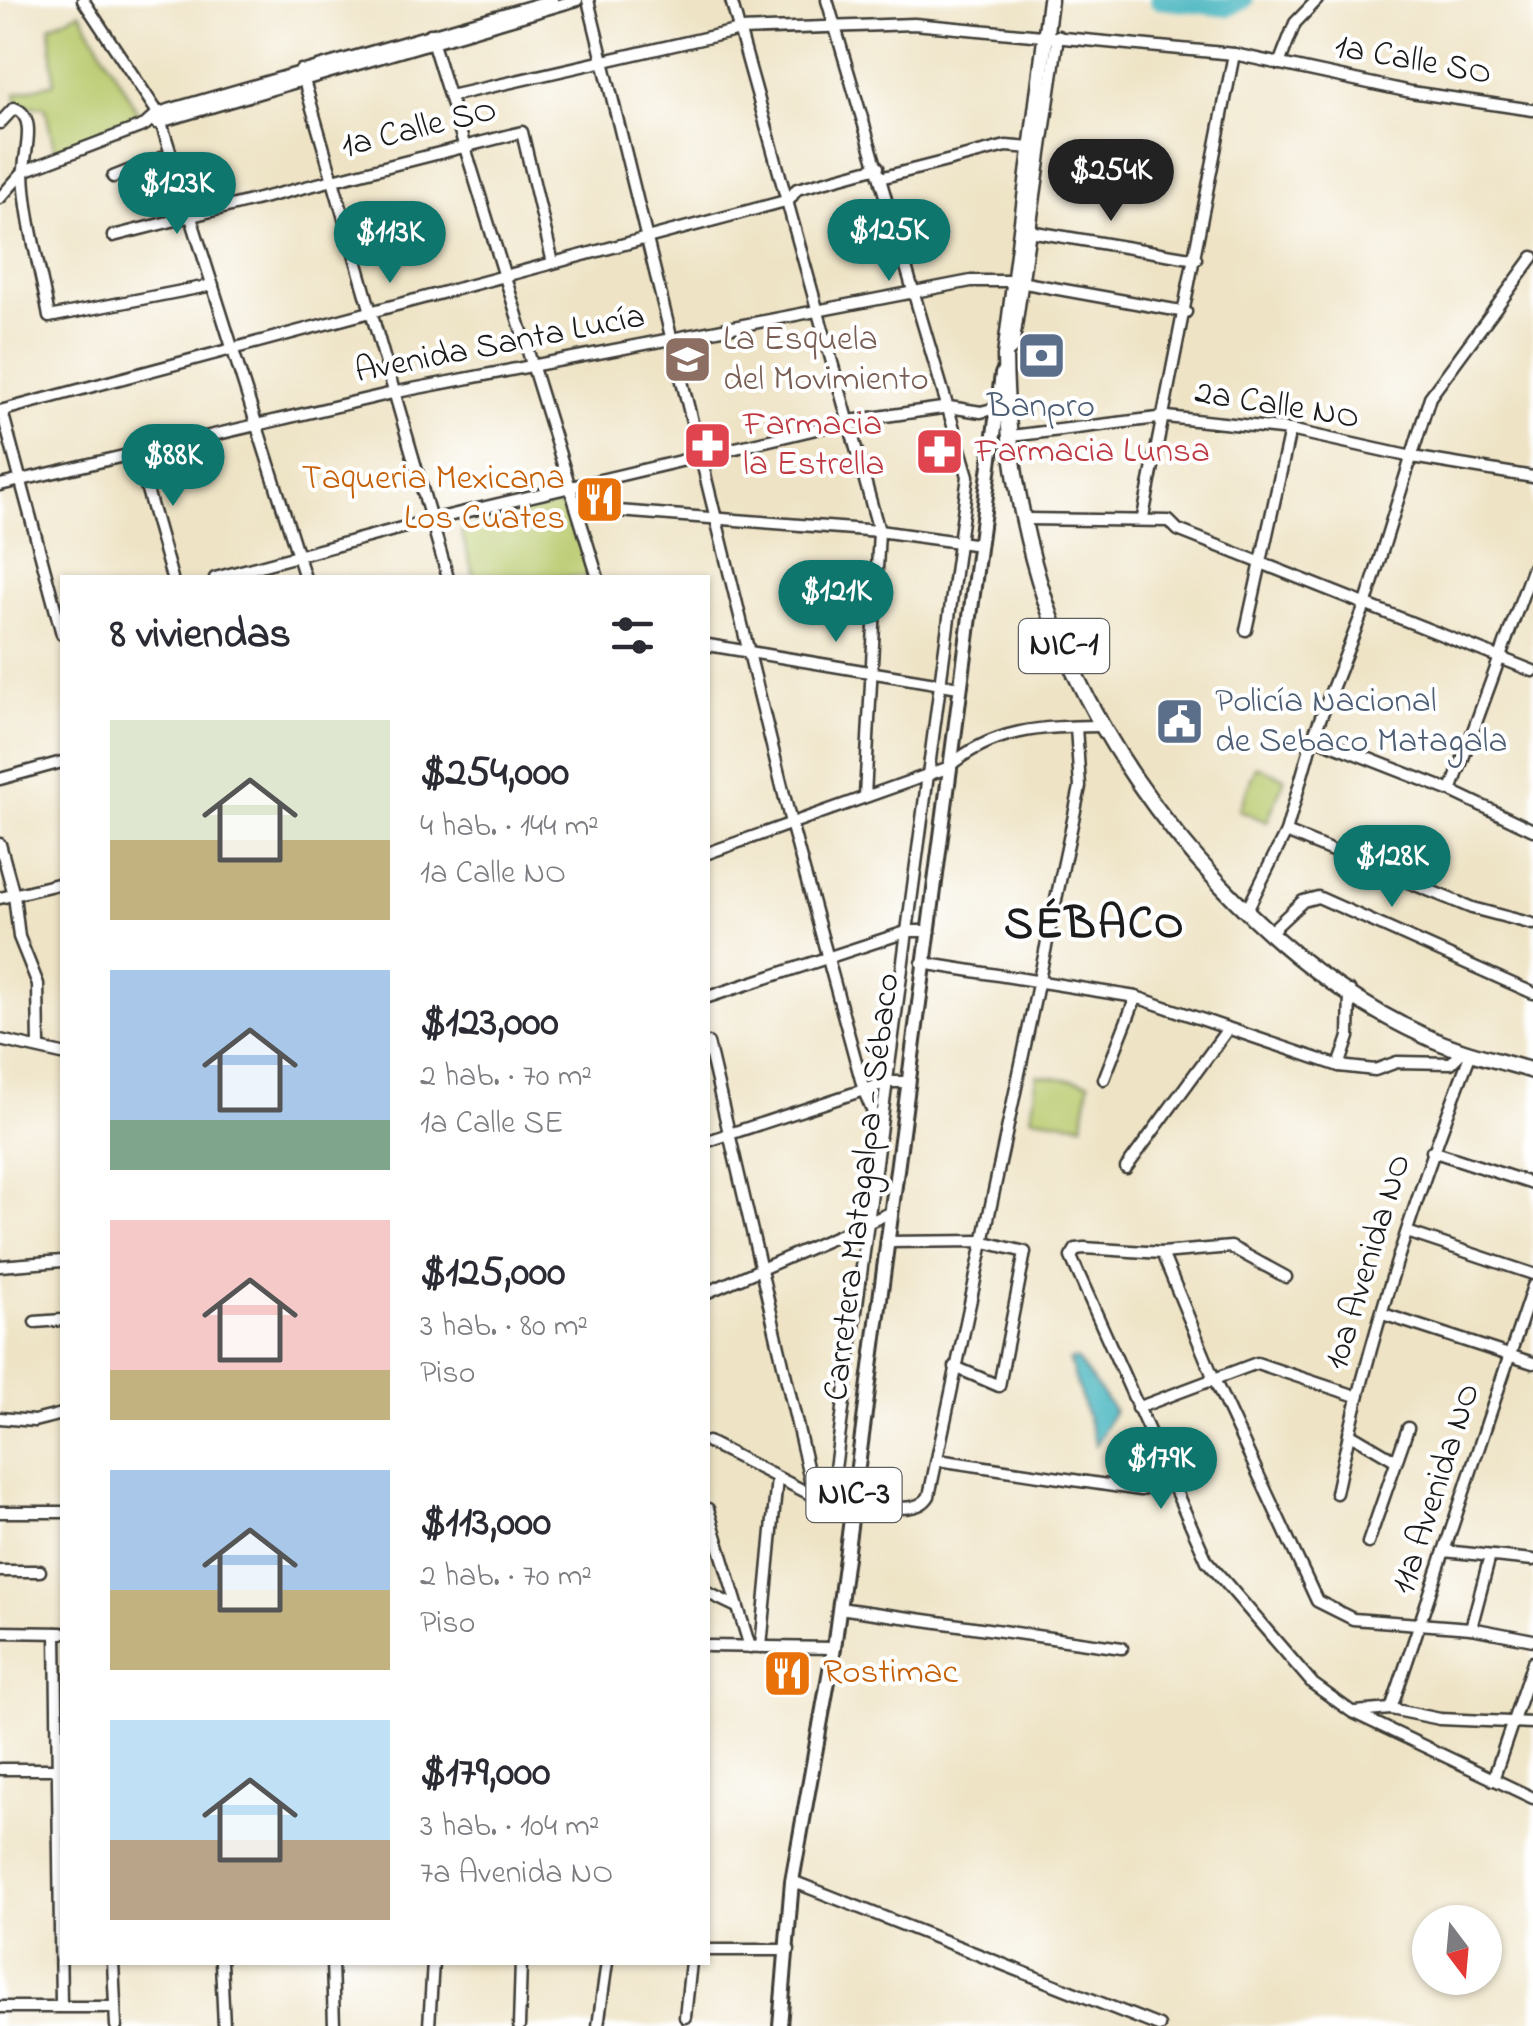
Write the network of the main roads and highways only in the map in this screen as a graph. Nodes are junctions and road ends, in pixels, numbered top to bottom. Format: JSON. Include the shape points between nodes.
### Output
{"nodes":[{"id":1,"x":1050,"y":0,"type":"edge"},
{"id":2,"x":1005,"y":356,"type":"junction"},
{"id":3,"x":1533,"y":1071,"type":"edge"},
{"id":4,"x":780,"y":2026,"type":"edge"}],
"edges":[{"from":1,"to":2,"type":"highway","number":"NIC-1","via":[[1020,283]]},
{"from":2,"to":3,"type":"highway","number":"NIC-1","via":[[1011,436],[1042,584],[1073,670],[1164,816],[1269,934],[1350,991],[1422,1035]]},
{"from":2,"to":4,"type":"main road","name":"Carretera Matagalpa - Sébaco","number":"NIC-3","via":[[834,1648],[792,1881]]}]}
